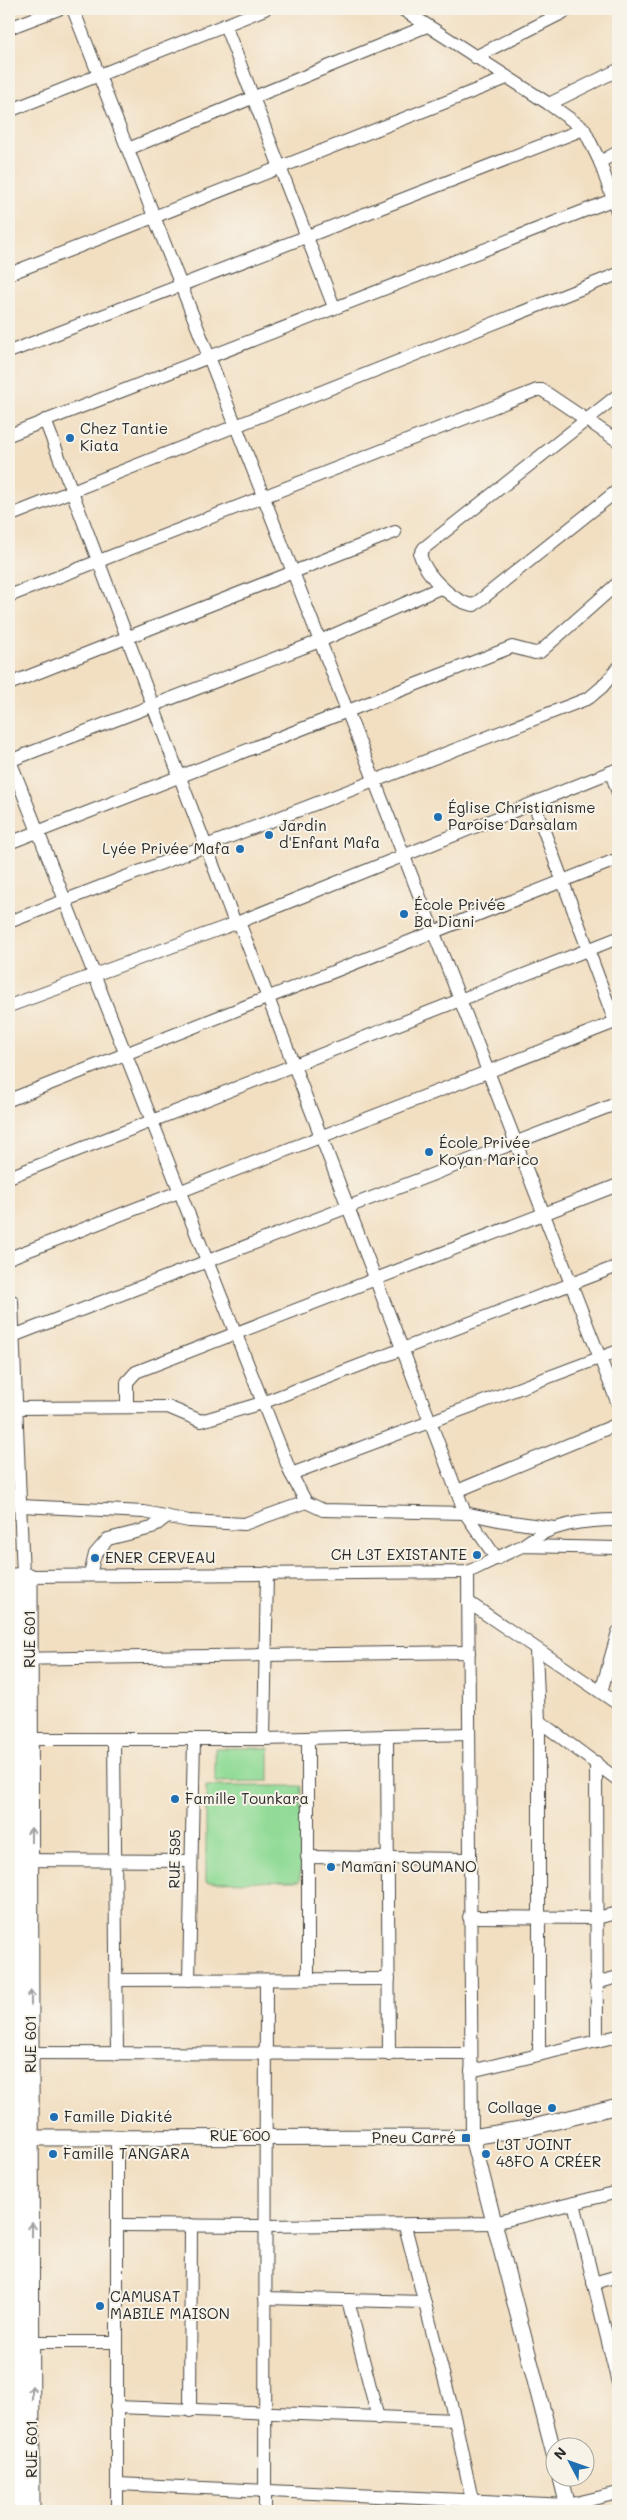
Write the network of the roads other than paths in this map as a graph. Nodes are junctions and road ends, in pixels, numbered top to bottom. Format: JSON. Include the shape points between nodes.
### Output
{"nodes":[{"id":1,"x":59,"y":9,"type":"edge"},
{"id":2,"x":73,"y":9,"type":"edge"},
{"id":3,"x":265,"y":9,"type":"edge"},
{"id":4,"x":403,"y":9,"type":"edge"},
{"id":5,"x":570,"y":9,"type":"edge"},
{"id":6,"x":225,"y":25,"type":"junction"},
{"id":7,"x":428,"y":26,"type":"junction"},
{"id":8,"x":9,"y":28,"type":"edge"},
{"id":9,"x":476,"y":57,"type":"junction"},
{"id":10,"x":618,"y":70,"type":"edge"},
{"id":11,"x":100,"y":76,"type":"junction"},
{"id":12,"x":507,"y":78,"type":"junction"},
{"id":13,"x":253,"y":98,"type":"junction"},
{"id":14,"x":549,"y":104,"type":"junction"},
{"id":15,"x":9,"y":111,"type":"edge"},
{"id":16,"x":584,"y":129,"type":"junction"},
{"id":17,"x":128,"y":149,"type":"junction"},
{"id":18,"x":618,"y":152,"type":"edge"},
{"id":19,"x":600,"y":162,"type":"junction"},
{"id":20,"x":280,"y":168,"type":"junction"},
{"id":21,"x":612,"y":200,"type":"junction"},
{"id":22,"x":618,"y":214,"type":"edge"},
{"id":23,"x":155,"y":217,"type":"junction"},
{"id":24,"x":307,"y":236,"type":"junction"},
{"id":25,"x":9,"y":274,"type":"edge"},
{"id":26,"x":618,"y":274,"type":"edge"},
{"id":27,"x":181,"y":285,"type":"junction"},
{"id":28,"x":334,"y":307,"type":"junction"},
{"id":29,"x":9,"y":352,"type":"edge"},
{"id":30,"x":209,"y":355,"type":"junction"},
{"id":31,"x":618,"y":396,"type":"edge"},
{"id":32,"x":45,"y":420,"type":"junction"},
{"id":33,"x":586,"y":421,"type":"junction"},
{"id":34,"x":236,"y":426,"type":"junction"},
{"id":35,"x":9,"y":434,"type":"edge"},
{"id":36,"x":618,"y":441,"type":"edge"},
{"id":37,"x":618,"y":490,"type":"edge"},
{"id":38,"x":72,"y":491,"type":"junction"},
{"id":39,"x":264,"y":496,"type":"junction"},
{"id":40,"x":9,"y":516,"type":"edge"},
{"id":41,"x":395,"y":532,"type":"dead end"},
{"id":42,"x":98,"y":559,"type":"junction"},
{"id":43,"x":293,"y":572,"type":"junction"},
{"id":44,"x":618,"y":583,"type":"edge"},
{"id":45,"x":442,"y":587,"type":"junction"},
{"id":46,"x":9,"y":596,"type":"edge"},
{"id":47,"x":127,"y":637,"type":"junction"},
{"id":48,"x":320,"y":641,"type":"junction"},
{"id":49,"x":618,"y":668,"type":"edge"},
{"id":50,"x":9,"y":684,"type":"edge"},
{"id":51,"x":153,"y":706,"type":"junction"},
{"id":52,"x":348,"y":711,"type":"junction"},
{"id":53,"x":9,"y":760,"type":"edge"},
{"id":54,"x":615,"y":770,"type":"edge"},
{"id":55,"x":180,"y":776,"type":"junction"},
{"id":56,"x":374,"y":780,"type":"junction"},
{"id":57,"x":618,"y":793,"type":"edge"},
{"id":58,"x":534,"y":804,"type":"junction"},
{"id":59,"x":38,"y":831,"type":"junction"},
{"id":60,"x":9,"y":843,"type":"edge"},
{"id":61,"x":206,"y":845,"type":"junction"},
{"id":62,"x":404,"y":855,"type":"junction"},
{"id":63,"x":618,"y":859,"type":"edge"},
{"id":64,"x":563,"y":881,"type":"junction"},
{"id":65,"x":64,"y":900,"type":"junction"},
{"id":66,"x":9,"y":922,"type":"edge"},
{"id":67,"x":237,"y":922,"type":"junction"},
{"id":68,"x":434,"y":932,"type":"junction"},
{"id":69,"x":618,"y":938,"type":"edge"},
{"id":70,"x":588,"y":950,"type":"junction"},
{"id":71,"x":94,"y":975,"type":"junction"},
{"id":72,"x":268,"y":997,"type":"junction"},
{"id":73,"x":460,"y":1000,"type":"junction"},
{"id":74,"x":9,"y":1006,"type":"edge"},
{"id":75,"x":617,"y":1021,"type":"edge"},
{"id":76,"x":125,"y":1054,"type":"junction"},
{"id":77,"x":294,"y":1065,"type":"junction"},
{"id":78,"x":488,"y":1071,"type":"junction"},
{"id":79,"x":9,"y":1100,"type":"edge"},
{"id":80,"x":618,"y":1103,"type":"edge"},
{"id":81,"x":152,"y":1121,"type":"junction"},
{"id":82,"x":321,"y":1136,"type":"junction"},
{"id":83,"x":516,"y":1142,"type":"junction"},
{"id":84,"x":9,"y":1177,"type":"edge"},
{"id":85,"x":618,"y":1185,"type":"edge"},
{"id":86,"x":179,"y":1192,"type":"junction"},
{"id":87,"x":348,"y":1207,"type":"junction"},
{"id":88,"x":544,"y":1215,"type":"junction"},
{"id":89,"x":9,"y":1258,"type":"edge"},
{"id":90,"x":207,"y":1262,"type":"junction"},
{"id":91,"x":618,"y":1266,"type":"edge"},
{"id":92,"x":376,"y":1280,"type":"junction"},
{"id":93,"x":572,"y":1285,"type":"junction"},
{"id":94,"x":12,"y":1301,"type":"dead end"},
{"id":95,"x":236,"y":1335,"type":"junction"},
{"id":96,"x":13,"y":1336,"type":"junction"},
{"id":97,"x":402,"y":1349,"type":"junction"},
{"id":98,"x":618,"y":1351,"type":"edge"},
{"id":99,"x":600,"y":1358,"type":"junction"},
{"id":100,"x":12,"y":1390,"type":"edge"},
{"id":101,"x":262,"y":1403,"type":"junction"},
{"id":102,"x":618,"y":1404,"type":"edge"},
{"id":103,"x":127,"y":1407,"type":"junction"},
{"id":104,"x":15,"y":1408,"type":"junction"},
{"id":105,"x":430,"y":1422,"type":"junction"},
{"id":106,"x":618,"y":1424,"type":"edge"},
{"id":107,"x":290,"y":1474,"type":"junction"},
{"id":108,"x":457,"y":1491,"type":"junction"},
{"id":109,"x":306,"y":1502,"type":"junction"},
{"id":110,"x":17,"y":1503,"type":"edge"},
{"id":111,"x":465,"y":1513,"type":"junction"},
{"id":112,"x":166,"y":1517,"type":"junction"},
{"id":113,"x":618,"y":1520,"type":"edge"},
{"id":114,"x":554,"y":1528,"type":"junction"},
{"id":115,"x":522,"y":1546,"type":"junction"},
{"id":116,"x":618,"y":1548,"type":"edge"},
{"id":117,"x":498,"y":1559,"type":"junction"},
{"id":118,"x":468,"y":1572,"type":"junction"},
{"id":119,"x":267,"y":1573,"type":"junction"},
{"id":120,"x":90,"y":1575,"type":"junction"},
{"id":121,"x":19,"y":1576,"type":"edge"},
{"id":122,"x":468,"y":1602,"type":"junction"},
{"id":123,"x":618,"y":1632,"type":"edge"},
{"id":124,"x":536,"y":1648,"type":"junction"},
{"id":125,"x":469,"y":1652,"type":"junction"},
{"id":126,"x":266,"y":1655,"type":"junction"},
{"id":127,"x":19,"y":1658,"type":"edge"},
{"id":128,"x":601,"y":1692,"type":"junction"},
{"id":129,"x":618,"y":1704,"type":"edge"},
{"id":130,"x":539,"y":1721,"type":"junction"},
{"id":131,"x":469,"y":1734,"type":"junction"},
{"id":132,"x":387,"y":1737,"type":"junction"},
{"id":133,"x":308,"y":1738,"type":"junction"},
{"id":134,"x":24,"y":1739,"type":"junction"},
{"id":135,"x":114,"y":1739,"type":"junction"},
{"id":136,"x":194,"y":1739,"type":"junction"},
{"id":137,"x":264,"y":1739,"type":"junction"},
{"id":138,"x":596,"y":1762,"type":"junction"},
{"id":139,"x":618,"y":1780,"type":"edge"},
{"id":140,"x":306,"y":1857,"type":"junction"},
{"id":141,"x":387,"y":1858,"type":"junction"},
{"id":142,"x":469,"y":1859,"type":"junction"},
{"id":143,"x":19,"y":1860,"type":"edge"},
{"id":144,"x":116,"y":1861,"type":"junction"},
{"id":145,"x":192,"y":1861,"type":"junction"},
{"id":146,"x":618,"y":1913,"type":"edge"},
{"id":147,"x":469,"y":1917,"type":"junction"},
{"id":148,"x":538,"y":1918,"type":"junction"},
{"id":149,"x":596,"y":1918,"type":"junction"},
{"id":150,"x":618,"y":1977,"type":"edge"},
{"id":151,"x":308,"y":1979,"type":"junction"},
{"id":152,"x":389,"y":1979,"type":"junction"},
{"id":153,"x":118,"y":1980,"type":"junction"},
{"id":154,"x":189,"y":1980,"type":"junction"},
{"id":155,"x":266,"y":1980,"type":"junction"},
{"id":156,"x":596,"y":1983,"type":"junction"},
{"id":157,"x":618,"y":2036,"type":"edge"},
{"id":158,"x":597,"y":2041,"type":"junction"},
{"id":159,"x":19,"y":2052,"type":"edge"},
{"id":160,"x":117,"y":2054,"type":"junction"},
{"id":161,"x":389,"y":2054,"type":"junction"},
{"id":162,"x":471,"y":2054,"type":"junction"},
{"id":163,"x":266,"y":2055,"type":"junction"},
{"id":164,"x":539,"y":2055,"type":"junction"},
{"id":165,"x":471,"y":2071,"type":"junction"},
{"id":166,"x":618,"y":2106,"type":"edge"},
{"id":167,"x":266,"y":2136,"type":"junction"},
{"id":168,"x":117,"y":2137,"type":"junction"},
{"id":169,"x":472,"y":2137,"type":"junction"},
{"id":170,"x":20,"y":2138,"type":"edge"},
{"id":171,"x":618,"y":2192,"type":"edge"},
{"id":172,"x":574,"y":2203,"type":"junction"},
{"id":173,"x":494,"y":2223,"type":"junction"},
{"id":174,"x":118,"y":2225,"type":"junction"},
{"id":175,"x":191,"y":2225,"type":"junction"},
{"id":176,"x":266,"y":2226,"type":"junction"},
{"id":177,"x":405,"y":2226,"type":"junction"},
{"id":178,"x":14,"y":2258,"type":"edge"},
{"id":179,"x":618,"y":2276,"type":"edge"},
{"id":180,"x":593,"y":2282,"type":"junction"},
{"id":181,"x":265,"y":2298,"type":"junction"},
{"id":182,"x":348,"y":2300,"type":"junction"},
{"id":183,"x":424,"y":2302,"type":"junction"},
{"id":184,"x":32,"y":2342,"type":"junction"},
{"id":185,"x":117,"y":2342,"type":"junction"},
{"id":186,"x":615,"y":2354,"type":"edge"},
{"id":187,"x":14,"y":2356,"type":"edge"},
{"id":188,"x":618,"y":2383,"type":"edge"},
{"id":189,"x":116,"y":2407,"type":"junction"},
{"id":190,"x":190,"y":2411,"type":"junction"},
{"id":191,"x":265,"y":2414,"type":"junction"},
{"id":192,"x":378,"y":2418,"type":"junction"},
{"id":193,"x":455,"y":2420,"type":"junction"},
{"id":194,"x":550,"y":2438,"type":"edge"},
{"id":195,"x":118,"y":2484,"type":"junction"},
{"id":196,"x":563,"y":2488,"type":"edge"},
{"id":197,"x":265,"y":2492,"type":"junction"},
{"id":198,"x":618,"y":2493,"type":"edge"},
{"id":199,"x":472,"y":2500,"type":"junction"},
{"id":200,"x":569,"y":2508,"type":"edge"},
{"id":201,"x":20,"y":2511,"type":"edge"},
{"id":202,"x":32,"y":2511,"type":"edge"},
{"id":203,"x":117,"y":2511,"type":"edge"},
{"id":204,"x":265,"y":2511,"type":"edge"}],
"edges":[{"from":1,"to":8,"type":"street"},
{"from":2,"to":11,"type":"street"},
{"from":3,"to":6,"type":"street"},
{"from":4,"to":7,"type":"street"},
{"from":5,"to":9,"type":"street"},
{"from":6,"to":11,"type":"street"},
{"from":6,"to":13,"type":"street"},
{"from":7,"to":9,"type":"street"},
{"from":7,"to":13,"type":"street"},
{"from":9,"to":12,"type":"street"},
{"from":10,"to":14,"type":"street"},
{"from":11,"to":15,"type":"street"},
{"from":11,"to":17,"type":"street"},
{"from":12,"to":14,"type":"street"},
{"from":12,"to":20,"type":"street"},
{"from":13,"to":17,"type":"street"},
{"from":13,"to":20,"type":"street"},
{"from":14,"to":16,"type":"street"},
{"from":16,"to":19,"type":"street"},
{"from":16,"to":24,"type":"street"},
{"from":17,"to":23,"type":"street"},
{"from":18,"to":19,"type":"street"},
{"from":19,"to":21,"type":"street"},
{"from":20,"to":23,"type":"street"},
{"from":20,"to":24,"type":"street"},
{"from":21,"to":22,"type":"street"},
{"from":21,"to":28,"type":"street"},
{"from":23,"to":25,"type":"street"},
{"from":23,"to":27,"type":"street"},
{"from":24,"to":27,"type":"street"},
{"from":24,"to":28,"type":"street"},
{"from":26,"to":34,"type":"street"},
{"from":27,"to":29,"type":"street"},
{"from":27,"to":30,"type":"street"},
{"from":28,"to":30,"type":"street"},
{"from":30,"to":32,"type":"street"},
{"from":30,"to":34,"type":"street"},
{"from":31,"to":33,"type":"street"},
{"from":32,"to":35,"type":"street"},
{"from":32,"to":38,"type":"street"},
{"from":33,"to":36,"type":"street"},
{"from":33,"to":39,"type":"street","via":[[542,390],[537,390]]},
{"from":33,"to":45,"type":"street","via":[[424,548],[420,555],[422,564]]},
{"from":34,"to":38,"type":"street"},
{"from":34,"to":39,"type":"street"},
{"from":37,"to":45,"type":"street","via":[[474,605],[464,604]]},
{"from":38,"to":40,"type":"street"},
{"from":38,"to":42,"type":"street"},
{"from":39,"to":42,"type":"street"},
{"from":39,"to":43,"type":"street"},
{"from":41,"to":43,"type":"street"},
{"from":42,"to":46,"type":"street"},
{"from":42,"to":47,"type":"street"},
{"from":43,"to":47,"type":"street"},
{"from":43,"to":48,"type":"street"},
{"from":44,"to":52,"type":"street","via":[[540,652],[512,647]]},
{"from":45,"to":48,"type":"street"},
{"from":47,"to":50,"type":"street"},
{"from":47,"to":51,"type":"street"},
{"from":48,"to":51,"type":"street"},
{"from":48,"to":52,"type":"street"},
{"from":49,"to":56,"type":"street","via":[[589,698]]},
{"from":51,"to":53,"type":"street"},
{"from":51,"to":55,"type":"street"},
{"from":52,"to":55,"type":"street"},
{"from":52,"to":56,"type":"street"},
{"from":53,"to":59,"type":"street"},
{"from":54,"to":57,"type":"street"},
{"from":54,"to":58,"type":"street"},
{"from":55,"to":59,"type":"street"},
{"from":55,"to":61,"type":"street"},
{"from":56,"to":61,"type":"street"},
{"from":56,"to":62,"type":"street"},
{"from":58,"to":62,"type":"street"},
{"from":58,"to":64,"type":"street"},
{"from":59,"to":60,"type":"street"},
{"from":59,"to":65,"type":"street"},
{"from":61,"to":65,"type":"street"},
{"from":61,"to":67,"type":"street"},
{"from":62,"to":67,"type":"street"},
{"from":62,"to":68,"type":"street"},
{"from":63,"to":64,"type":"street"},
{"from":64,"to":68,"type":"street"},
{"from":64,"to":70,"type":"street"},
{"from":65,"to":66,"type":"street"},
{"from":65,"to":71,"type":"street"},
{"from":67,"to":71,"type":"street"},
{"from":67,"to":72,"type":"street"},
{"from":68,"to":72,"type":"street"},
{"from":68,"to":73,"type":"street"},
{"from":69,"to":70,"type":"street"},
{"from":70,"to":73,"type":"street"},
{"from":70,"to":75,"type":"street"},
{"from":71,"to":74,"type":"street"},
{"from":71,"to":76,"type":"street"},
{"from":72,"to":76,"type":"street"},
{"from":72,"to":77,"type":"street"},
{"from":73,"to":77,"type":"street"},
{"from":73,"to":78,"type":"street"},
{"from":75,"to":78,"type":"street"},
{"from":76,"to":79,"type":"street"},
{"from":76,"to":81,"type":"street"},
{"from":77,"to":81,"type":"street"},
{"from":77,"to":82,"type":"street"},
{"from":78,"to":82,"type":"street"},
{"from":78,"to":83,"type":"street"},
{"from":80,"to":83,"type":"street"},
{"from":81,"to":84,"type":"street"},
{"from":81,"to":86,"type":"street"},
{"from":82,"to":86,"type":"street"},
{"from":82,"to":87,"type":"street"},
{"from":83,"to":87,"type":"street"},
{"from":83,"to":88,"type":"street"},
{"from":85,"to":88,"type":"street"},
{"from":86,"to":89,"type":"street"},
{"from":86,"to":90,"type":"street"},
{"from":87,"to":90,"type":"street"},
{"from":87,"to":92,"type":"street"},
{"from":88,"to":92,"type":"street"},
{"from":88,"to":93,"type":"street"},
{"from":90,"to":95,"type":"street"},
{"from":90,"to":96,"type":"street"},
{"from":91,"to":93,"type":"street"},
{"from":92,"to":95,"type":"street"},
{"from":92,"to":97,"type":"street"},
{"from":93,"to":97,"type":"street"},
{"from":93,"to":99,"type":"street"},
{"from":94,"to":96,"type":"street"},
{"from":95,"to":101,"type":"street"},
{"from":95,"to":103,"type":"street","via":[[136,1372],[127,1382]]},
{"from":96,"to":100,"type":"street"},
{"from":97,"to":101,"type":"street"},
{"from":97,"to":105,"type":"street"},
{"from":98,"to":99,"type":"street"},
{"from":99,"to":102,"type":"street"},
{"from":99,"to":105,"type":"street"},
{"from":100,"to":104,"type":"street"},
{"from":101,"to":103,"type":"street","via":[[200,1421],[168,1407]]},
{"from":101,"to":107,"type":"street"},
{"from":103,"to":104,"type":"street"},
{"from":104,"to":110,"type":"street"},
{"from":105,"to":107,"type":"street"},
{"from":105,"to":108,"type":"street"},
{"from":106,"to":108,"type":"street"},
{"from":107,"to":109,"type":"street"},
{"from":108,"to":111,"type":"street"},
{"from":109,"to":111,"type":"street","via":[[323,1510]]},
{"from":109,"to":112,"type":"street","via":[[244,1524],[189,1522]]},
{"from":110,"to":112,"type":"street","via":[[144,1512]]},
{"from":110,"to":121,"type":"street"},
{"from":111,"to":114,"type":"street"},
{"from":111,"to":117,"type":"street"},
{"from":112,"to":120,"type":"street","via":[[152,1528],[108,1539],[95,1554]]},
{"from":113,"to":114,"type":"street"},
{"from":114,"to":115,"type":"street","via":[[534,1536]]},
{"from":115,"to":116,"type":"street"},
{"from":115,"to":117,"type":"street"},
{"from":117,"to":118,"type":"street"},
{"from":118,"to":119,"type":"street"},
{"from":118,"to":122,"type":"street"},
{"from":119,"to":120,"type":"street"},
{"from":119,"to":126,"type":"street"},
{"from":120,"to":121,"type":"street"},
{"from":121,"to":127,"type":"street","name":"RUE 601"},
{"from":122,"to":124,"type":"street"},
{"from":122,"to":125,"type":"street"},
{"from":123,"to":128,"type":"street"},
{"from":124,"to":128,"type":"street"},
{"from":124,"to":130,"type":"street"},
{"from":125,"to":126,"type":"street"},
{"from":125,"to":131,"type":"street"},
{"from":126,"to":127,"type":"street"},
{"from":126,"to":137,"type":"street"},
{"from":127,"to":134,"type":"street","name":"RUE 601"},
{"from":128,"to":129,"type":"street"},
{"from":130,"to":138,"type":"street"},
{"from":130,"to":148,"type":"street"},
{"from":131,"to":132,"type":"street"},
{"from":131,"to":142,"type":"street"},
{"from":132,"to":133,"type":"street"},
{"from":132,"to":141,"type":"street"},
{"from":133,"to":137,"type":"street"},
{"from":133,"to":140,"type":"street"},
{"from":134,"to":135,"type":"street"},
{"from":134,"to":143,"type":"street","name":"RUE 601"},
{"from":135,"to":136,"type":"street"},
{"from":135,"to":144,"type":"street"},
{"from":136,"to":137,"type":"street"},
{"from":136,"to":145,"type":"street","name":"RUE 595"},
{"from":138,"to":139,"type":"street"},
{"from":138,"to":149,"type":"street"},
{"from":140,"to":141,"type":"street"},
{"from":140,"to":151,"type":"street"},
{"from":141,"to":142,"type":"street"},
{"from":141,"to":152,"type":"street"},
{"from":142,"to":147,"type":"street"},
{"from":143,"to":144,"type":"street"},
{"from":143,"to":159,"type":"street","name":"RUE 601"},
{"from":144,"to":145,"type":"street"},
{"from":144,"to":153,"type":"street"},
{"from":145,"to":154,"type":"street","name":"RUE 595"},
{"from":146,"to":149,"type":"street"},
{"from":147,"to":148,"type":"street"},
{"from":147,"to":162,"type":"street"},
{"from":148,"to":149,"type":"street"},
{"from":148,"to":164,"type":"street"},
{"from":149,"to":156,"type":"street"},
{"from":150,"to":156,"type":"street"},
{"from":151,"to":152,"type":"street"},
{"from":151,"to":155,"type":"street"},
{"from":152,"to":161,"type":"street"},
{"from":153,"to":154,"type":"street"},
{"from":153,"to":160,"type":"street"},
{"from":154,"to":155,"type":"street"},
{"from":155,"to":163,"type":"street"},
{"from":156,"to":158,"type":"street"},
{"from":157,"to":158,"type":"street"},
{"from":158,"to":164,"type":"street"},
{"from":159,"to":160,"type":"street"},
{"from":159,"to":170,"type":"street","name":"RUE 601"},
{"from":160,"to":163,"type":"street"},
{"from":161,"to":162,"type":"street"},
{"from":161,"to":163,"type":"street"},
{"from":162,"to":165,"type":"street"},
{"from":163,"to":167,"type":"street"},
{"from":164,"to":165,"type":"street"},
{"from":165,"to":169,"type":"street"},
{"from":166,"to":169,"type":"street","name":"RUE 600","via":[[533,2127]]},
{"from":167,"to":168,"type":"street","name":"RUE 600"},
{"from":167,"to":169,"type":"street","name":"RUE 600"},
{"from":167,"to":176,"type":"street"},
{"from":168,"to":170,"type":"street","name":"RUE 600"},
{"from":168,"to":174,"type":"street"},
{"from":169,"to":173,"type":"street"},
{"from":170,"to":178,"type":"street","name":"RUE 601"},
{"from":184,"to":170,"type":"street","name":"RUE 601","one_way":true},
{"from":171,"to":172,"type":"street"},
{"from":172,"to":173,"type":"street"},
{"from":172,"to":180,"type":"street"},
{"from":173,"to":177,"type":"street"},
{"from":173,"to":194,"type":"street"},
{"from":174,"to":175,"type":"street"},
{"from":174,"to":185,"type":"street"},
{"from":175,"to":176,"type":"street"},
{"from":175,"to":190,"type":"street"},
{"from":176,"to":177,"type":"street"},
{"from":176,"to":181,"type":"street"},
{"from":177,"to":183,"type":"street"},
{"from":178,"to":187,"type":"street","name":"RUE 601"},
{"from":179,"to":180,"type":"street"},
{"from":180,"to":186,"type":"street"},
{"from":181,"to":182,"type":"street"},
{"from":181,"to":191,"type":"street"},
{"from":182,"to":183,"type":"street"},
{"from":182,"to":192,"type":"street"},
{"from":183,"to":193,"type":"street"},
{"from":184,"to":185,"type":"street"},
{"from":202,"to":184,"type":"street","name":"RUE 601","one_way":true},
{"from":185,"to":189,"type":"street"},
{"from":186,"to":188,"type":"street"},
{"from":187,"to":201,"type":"street","name":"RUE 601"},
{"from":189,"to":190,"type":"street"},
{"from":189,"to":195,"type":"street"},
{"from":190,"to":191,"type":"street"},
{"from":191,"to":192,"type":"street"},
{"from":191,"to":197,"type":"street"},
{"from":192,"to":193,"type":"street"},
{"from":193,"to":199,"type":"street"},
{"from":195,"to":197,"type":"street"},
{"from":195,"to":203,"type":"street"},
{"from":196,"to":200,"type":"street"},
{"from":197,"to":199,"type":"street"},
{"from":197,"to":204,"type":"street"},
{"from":198,"to":200,"type":"street"},
{"from":199,"to":200,"type":"street"}]}
